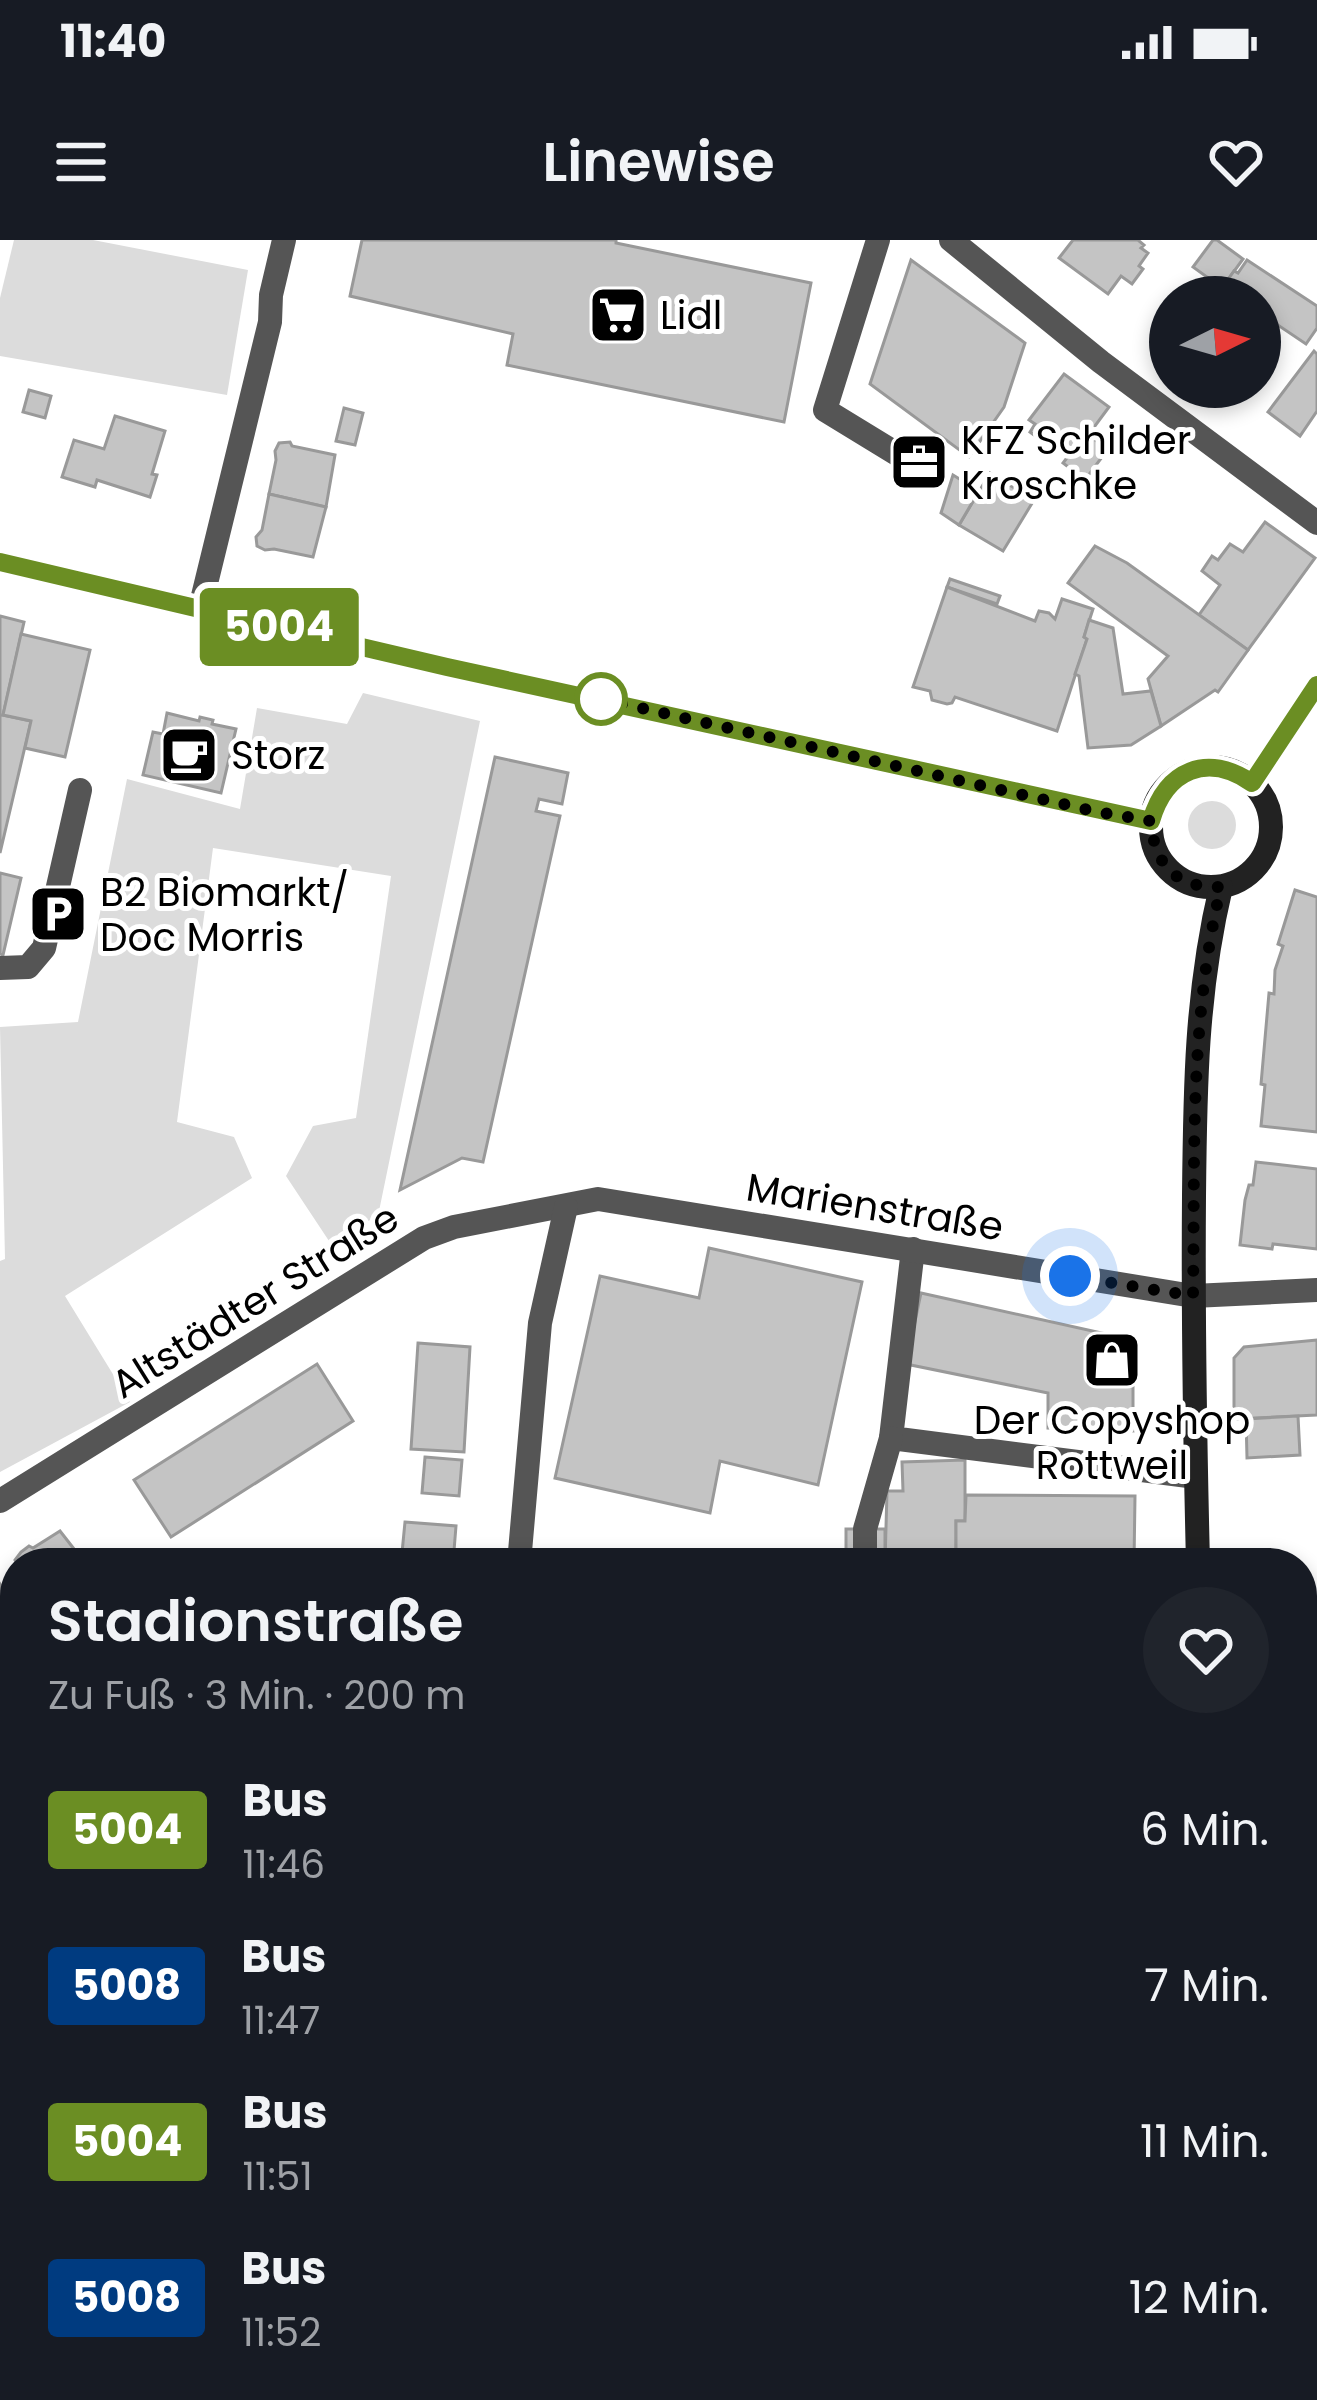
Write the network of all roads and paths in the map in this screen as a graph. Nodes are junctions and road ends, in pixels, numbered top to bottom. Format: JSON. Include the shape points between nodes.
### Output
{"nodes":[{"id":1,"x":284,"y":240,"type":"edge"},
{"id":2,"x":878,"y":240,"type":"edge"},
{"id":3,"x":951,"y":240,"type":"edge"},
{"id":4,"x":897,"y":454,"type":"dead end"},
{"id":5,"x":1317,"y":523,"type":"edge"},
{"id":6,"x":0,"y":562,"type":"edge"},
{"id":7,"x":200,"y":608,"type":"junction"},
{"id":8,"x":1317,"y":685,"type":"edge"},
{"id":9,"x":1252,"y":783,"type":"junction"},
{"id":10,"x":80,"y":790,"type":"dead end"},
{"id":11,"x":1151,"y":821,"type":"junction"},
{"id":12,"x":1221,"y":887,"type":"junction"},
{"id":13,"x":0,"y":968,"type":"edge"},
{"id":14,"x":566,"y":1207,"type":"junction"},
{"id":15,"x":913,"y":1249,"type":"junction"},
{"id":16,"x":1317,"y":1290,"type":"edge"},
{"id":17,"x":1193,"y":1296,"type":"junction"},
{"id":18,"x":891,"y":1438,"type":"junction"},
{"id":19,"x":1196,"y":1477,"type":"junction"},
{"id":20,"x":0,"y":1501,"type":"edge"},
{"id":21,"x":520,"y":1548,"type":"edge"},
{"id":22,"x":865,"y":1548,"type":"edge"},
{"id":23,"x":1198,"y":1548,"type":"edge"}],
"edges":[{"from":1,"to":7,"type":"street"},
{"from":2,"to":4,"type":"street","via":[[825,410]]},
{"from":3,"to":5,"type":"street"},
{"from":6,"to":7,"type":"street"},
{"from":7,"to":11,"type":"street"},
{"from":8,"to":9,"type":"street"},
{"from":9,"to":11,"type":"street","via":[[1237,772],[1199,768],[1166,787]]},
{"from":9,"to":12,"type":"street","via":[[1272,835],[1255,870]]},
{"from":10,"to":13,"type":"street","via":[[44,948],[28,967]]},
{"from":11,"to":12,"type":"street","via":[[1170,872]]},
{"from":12,"to":17,"type":"street","via":[[1195,1054]]},
{"from":14,"to":15,"type":"street","name":"Marienstraße","via":[[598,1199]]},
{"from":14,"to":20,"type":"street","name":"Altstädter Straße","via":[[424,1238]]},
{"from":14,"to":21,"type":"street","via":[[540,1323]]},
{"from":15,"to":17,"type":"street","name":"Marienstraße"},
{"from":15,"to":18,"type":"street"},
{"from":16,"to":17,"type":"street","name":"Marienstraße"},
{"from":17,"to":19,"type":"street"},
{"from":18,"to":19,"type":"street"},
{"from":18,"to":22,"type":"street"},
{"from":19,"to":23,"type":"street"}]}
